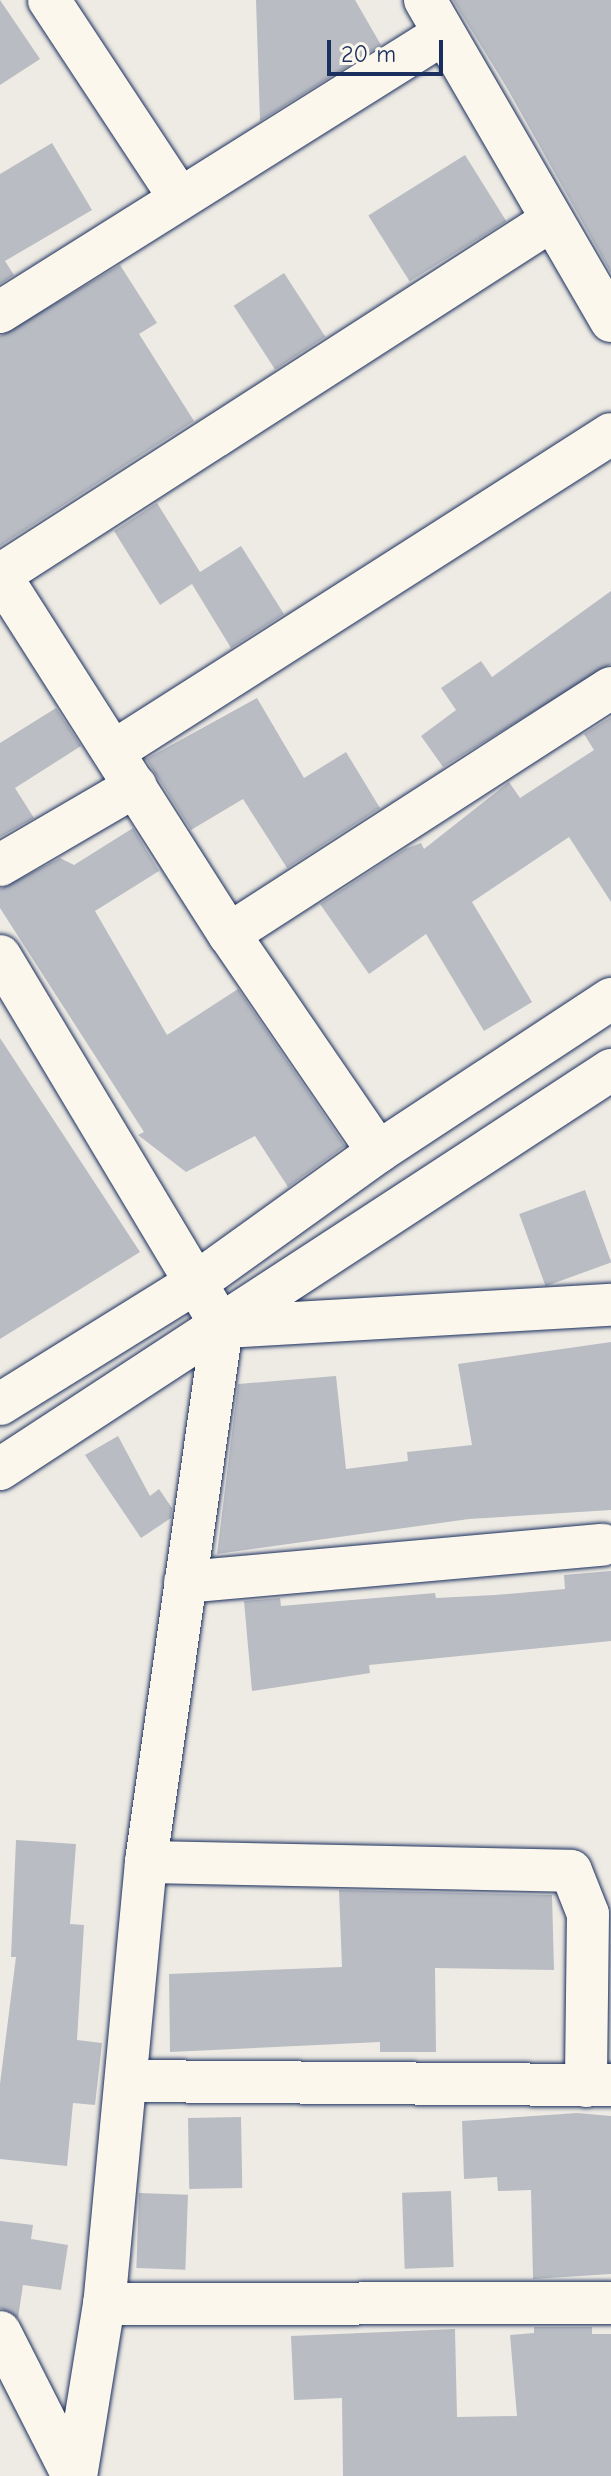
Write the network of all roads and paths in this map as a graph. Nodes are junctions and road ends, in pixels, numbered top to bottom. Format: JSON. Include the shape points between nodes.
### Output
{"nodes":[{"id":1,"x":49,"y":0,"type":"edge"},
{"id":2,"x":434,"y":17,"type":"edge"},
{"id":3,"x":179,"y":197,"type":"junction"},
{"id":4,"x":552,"y":220,"type":"junction"},
{"id":5,"x":0,"y":312,"type":"edge"},
{"id":6,"x":611,"y":321,"type":"edge"},
{"id":7,"x":611,"y":434,"type":"edge"},
{"id":8,"x":0,"y":575,"type":"edge"},
{"id":9,"x":611,"y":688,"type":"edge"},
{"id":10,"x":114,"y":751,"type":"junction"},
{"id":11,"x":136,"y":786,"type":"junction"},
{"id":12,"x":0,"y":865,"type":"edge"},
{"id":13,"x":229,"y":934,"type":"junction"},
{"id":14,"x":0,"y":956,"type":"edge"},
{"id":15,"x":611,"y":999,"type":"edge"},
{"id":16,"x":611,"y":1070,"type":"edge"},
{"id":17,"x":378,"y":1152,"type":"junction"},
{"id":18,"x":197,"y":1282,"type":"junction"},
{"id":19,"x":611,"y":1305,"type":"edge"},
{"id":20,"x":222,"y":1327,"type":"junction"},
{"id":21,"x":0,"y":1404,"type":"edge"},
{"id":22,"x":0,"y":1469,"type":"edge"},
{"id":23,"x":602,"y":1545,"type":"dead end"},
{"id":24,"x":185,"y":1582,"type":"junction"},
{"id":25,"x":146,"y":1862,"type":"junction"},
{"id":26,"x":128,"y":2081,"type":"junction"},
{"id":27,"x":598,"y":2085,"type":"edge"},
{"id":28,"x":611,"y":2303,"type":"edge"},
{"id":29,"x":104,"y":2304,"type":"junction"},
{"id":30,"x":0,"y":2332,"type":"edge"},
{"id":31,"x":74,"y":2476,"type":"edge"}],
"edges":[{"from":1,"to":3,"type":"street"},
{"from":2,"to":3,"type":"street"},
{"from":2,"to":4,"type":"street"},
{"from":3,"to":5,"type":"street"},
{"from":4,"to":6,"type":"street"},
{"from":4,"to":8,"type":"street"},
{"from":7,"to":10,"type":"street"},
{"from":8,"to":10,"type":"street"},
{"from":9,"to":13,"type":"street"},
{"from":10,"to":11,"type":"street"},
{"from":11,"to":12,"type":"street"},
{"from":11,"to":13,"type":"street"},
{"from":13,"to":17,"type":"street"},
{"from":14,"to":18,"type":"street"},
{"from":15,"to":17,"type":"street"},
{"from":16,"to":20,"type":"street"},
{"from":17,"to":18,"type":"street"},
{"from":18,"to":20,"type":"street"},
{"from":18,"to":21,"type":"street"},
{"from":19,"to":20,"type":"street"},
{"from":20,"to":22,"type":"street"},
{"from":20,"to":24,"type":"street"},
{"from":23,"to":24,"type":"street"},
{"from":24,"to":25,"type":"street"},
{"from":25,"to":26,"type":"street"},
{"from":25,"to":27,"type":"street","via":[[571,1871],[588,1914]]},
{"from":26,"to":27,"type":"street"},
{"from":26,"to":29,"type":"street"},
{"from":28,"to":29,"type":"street"},
{"from":29,"to":31,"type":"street"},
{"from":30,"to":31,"type":"street"}]}
